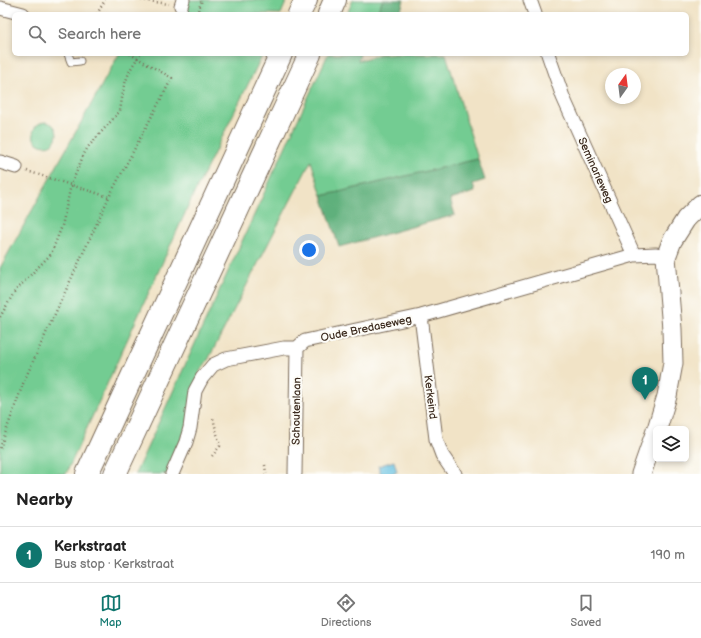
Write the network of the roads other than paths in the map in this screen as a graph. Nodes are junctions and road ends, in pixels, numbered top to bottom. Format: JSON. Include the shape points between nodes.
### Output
{"nodes":[{"id":1,"x":306,"y":0,"type":"edge"},
{"id":2,"x":335,"y":0,"type":"edge"},
{"id":3,"x":530,"y":0,"type":"edge"},
{"id":4,"x":0,"y":8,"type":"edge"},
{"id":5,"x":15,"y":12,"type":"edge"},
{"id":6,"x":300,"y":12,"type":"edge"},
{"id":7,"x":329,"y":12,"type":"edge"},
{"id":8,"x":534,"y":12,"type":"edge"},
{"id":9,"x":69,"y":56,"type":"edge"},
{"id":10,"x":280,"y":56,"type":"edge"},
{"id":11,"x":309,"y":56,"type":"edge"},
{"id":12,"x":549,"y":56,"type":"edge"},
{"id":13,"x":80,"y":61,"type":"dead end"},
{"id":14,"x":0,"y":162,"type":"edge"},
{"id":15,"x":16,"y":167,"type":"dead end"},
{"id":16,"x":701,"y":204,"type":"edge"},
{"id":17,"x":634,"y":255,"type":"junction"},
{"id":18,"x":666,"y":257,"type":"junction"},
{"id":19,"x":421,"y":316,"type":"junction"},
{"id":20,"x":297,"y":348,"type":"junction"},
{"id":21,"x":657,"y":426,"type":"edge"},
{"id":22,"x":653,"y":439,"type":"edge"},
{"id":23,"x":87,"y":474,"type":"edge"},
{"id":24,"x":115,"y":474,"type":"edge"},
{"id":25,"x":172,"y":474,"type":"edge"},
{"id":26,"x":295,"y":474,"type":"edge"},
{"id":27,"x":455,"y":474,"type":"edge"},
{"id":28,"x":641,"y":474,"type":"edge"}],
"edges":[{"from":1,"to":6,"type":"highway"},
{"from":2,"to":7,"type":"highway"},
{"from":3,"to":8,"type":"street"},
{"from":4,"to":5,"type":"street"},
{"from":9,"to":13,"type":"lane","via":[[71,62]]},
{"from":10,"to":23,"type":"highway"},
{"from":11,"to":24,"type":"highway"},
{"from":12,"to":17,"type":"street","name":"Seminarieweg","via":[[563,97]]},
{"from":14,"to":15,"type":"street"},
{"from":16,"to":18,"type":"street","via":[[682,225]]},
{"from":17,"to":18,"type":"street","via":[[656,254]]},
{"from":17,"to":19,"type":"street","name":"Oude Bredaseweg"},
{"from":18,"to":21,"type":"street","via":[[672,363],[667,396]]},
{"from":19,"to":20,"type":"street","name":"Oude Bredaseweg","via":[[305,341]]},
{"from":19,"to":27,"type":"street","name":"Kerkeind","via":[[436,439],[442,455]]},
{"from":20,"to":25,"type":"street","name":"Oude Bredaseweg","via":[[226,359],[213,365],[195,391],[190,428]]},
{"from":20,"to":26,"type":"street","name":"Schoutenlaan"},
{"from":22,"to":28,"type":"street"}]}
